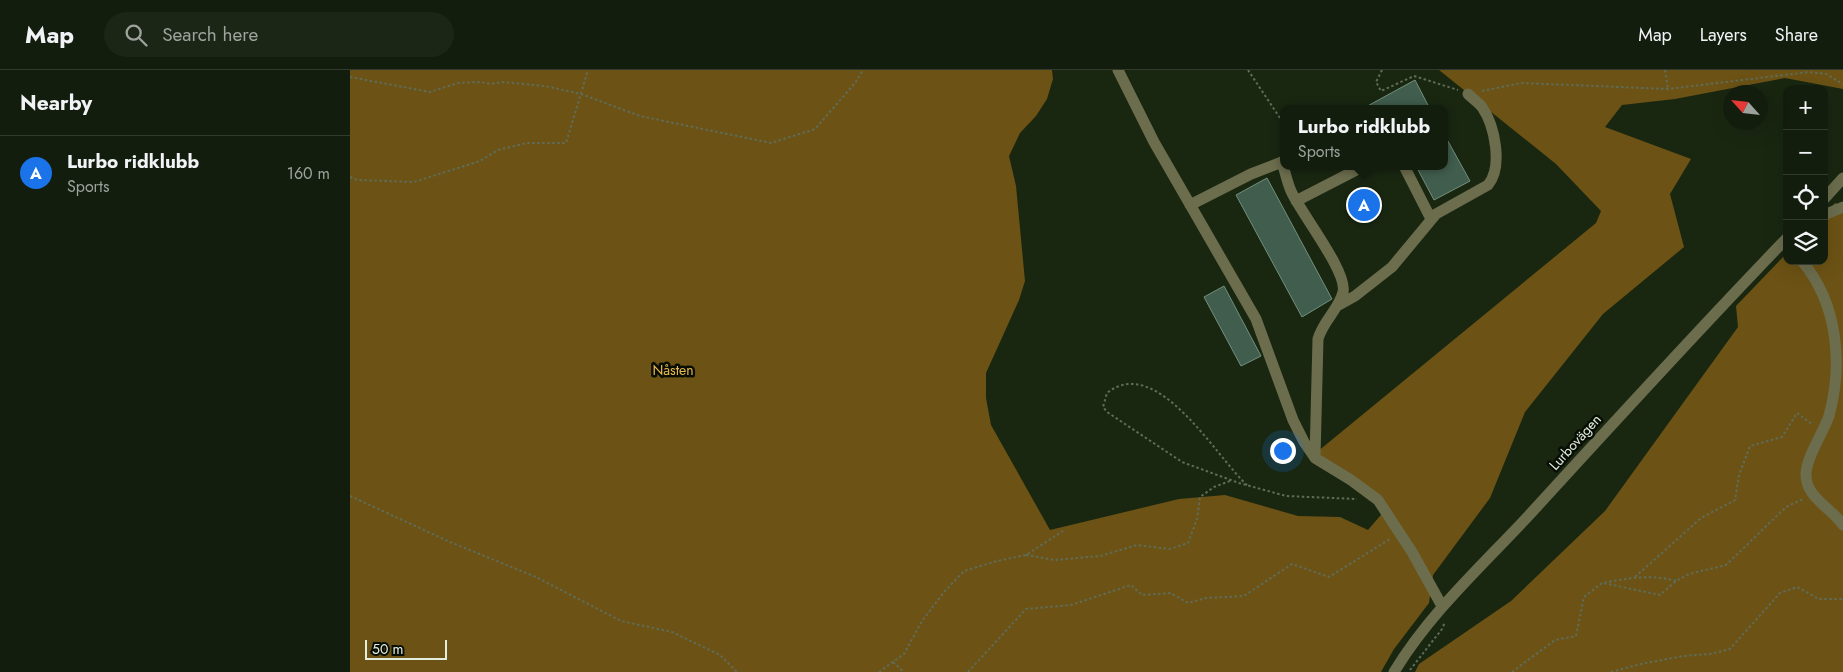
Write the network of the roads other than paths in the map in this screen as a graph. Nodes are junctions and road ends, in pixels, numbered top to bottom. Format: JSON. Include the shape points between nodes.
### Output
{"nodes":[{"id":1,"x":1118,"y":70,"type":"edge"},
{"id":2,"x":1468,"y":94,"type":"road end"},
{"id":3,"x":1280,"y":161,"type":"edge"},
{"id":4,"x":1286,"y":170,"type":"edge"},
{"id":5,"x":1356,"y":170,"type":"edge"},
{"id":6,"x":1406,"y":170,"type":"edge"},
{"id":7,"x":1843,"y":178,"type":"edge"},
{"id":8,"x":1828,"y":195,"type":"edge"},
{"id":9,"x":1296,"y":200,"type":"junction"},
{"id":10,"x":1190,"y":205,"type":"junction"},
{"id":11,"x":1843,"y":207,"type":"edge"},
{"id":12,"x":1828,"y":213,"type":"edge"},
{"id":13,"x":1431,"y":218,"type":"junction"},
{"id":14,"x":1783,"y":243,"type":"edge"},
{"id":15,"x":1804,"y":265,"type":"edge"},
{"id":16,"x":1336,"y":307,"type":"junction"},
{"id":17,"x":1315,"y":458,"type":"junction"},
{"id":18,"x":1843,"y":524,"type":"edge"},
{"id":19,"x":1442,"y":606,"type":"junction"},
{"id":20,"x":1394,"y":672,"type":"edge"}],
"edges":[{"from":1,"to":10,"type":"street"},
{"from":2,"to":13,"type":"street","via":[[1481,107],[1490,125],[1495,174],[1488,185]]},
{"from":3,"to":10,"type":"street"},
{"from":4,"to":9,"type":"street"},
{"from":5,"to":9,"type":"street"},
{"from":6,"to":13,"type":"street"},
{"from":7,"to":8,"type":"street"},
{"from":9,"to":16,"type":"street","via":[[1341,277],[1344,290]]},
{"from":10,"to":17,"type":"street","via":[[1256,319],[1293,420]]},
{"from":11,"to":12,"type":"street"},
{"from":13,"to":16,"type":"street","via":[[1392,267]]},
{"from":14,"to":19,"type":"street","name":"Lurbovägen"},
{"from":15,"to":18,"type":"street","via":[[1827,304],[1840,352],[1829,416],[1806,474],[1812,494]]},
{"from":16,"to":17,"type":"street","via":[[1318,338]]},
{"from":17,"to":19,"type":"street","via":[[1378,500]]},
{"from":19,"to":20,"type":"street","name":"Lurbovägen"}]}
